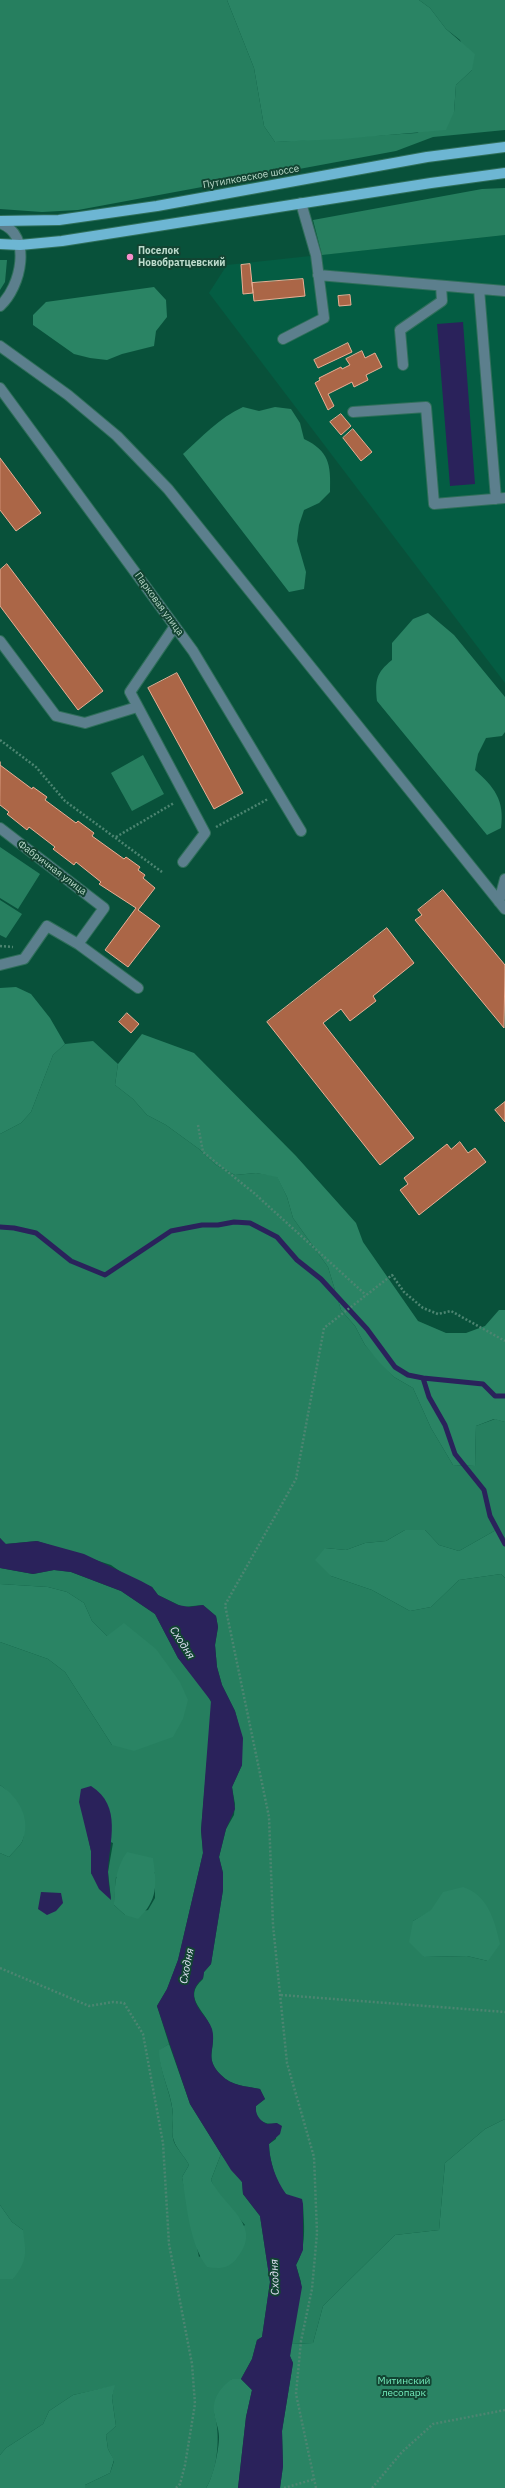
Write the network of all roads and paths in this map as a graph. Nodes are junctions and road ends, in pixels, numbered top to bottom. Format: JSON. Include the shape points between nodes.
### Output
{"nodes":[{"id":1,"x":505,"y":147,"type":"edge"},
{"id":2,"x":505,"y":173,"type":"edge"},
{"id":3,"x":301,"y":203,"type":"junction"},
{"id":4,"x":0,"y":222,"type":"edge"},
{"id":5,"x":0,"y":244,"type":"edge"},
{"id":6,"x":20,"y":245,"type":"junction"},
{"id":7,"x":318,"y":275,"type":"junction"},
{"id":8,"x":441,"y":286,"type":"junction"},
{"id":9,"x":479,"y":289,"type":"junction"},
{"id":10,"x":505,"y":291,"type":"edge"},
{"id":11,"x":0,"y":306,"type":"edge"},
{"id":12,"x":283,"y":339,"type":"dead end"},
{"id":13,"x":0,"y":346,"type":"edge"},
{"id":14,"x":403,"y":365,"type":"dead end"},
{"id":15,"x":0,"y":388,"type":"edge"},
{"id":16,"x":353,"y":412,"type":"dead end"},
{"id":17,"x":501,"y":499,"type":"edge"},
{"id":18,"x":175,"y":626,"type":"junction"},
{"id":19,"x":0,"y":641,"type":"edge"},
{"id":20,"x":136,"y":707,"type":"junction"},
{"id":21,"x":0,"y":740,"type":"edge"},
{"id":22,"x":278,"y":794,"type":"junction"},
{"id":23,"x":185,"y":796,"type":"junction"},
{"id":24,"x":0,"y":828,"type":"edge"},
{"id":25,"x":301,"y":831,"type":"dead end"},
{"id":26,"x":205,"y":833,"type":"junction"},
{"id":27,"x":116,"y":837,"type":"junction"},
{"id":28,"x":183,"y":862,"type":"dead end"},
{"id":29,"x":162,"y":872,"type":"dead end"},
{"id":30,"x":505,"y":880,"type":"edge"},
{"id":31,"x":502,"y":905,"type":"edge"},
{"id":32,"x":78,"y":944,"type":"junction"},
{"id":33,"x":0,"y":966,"type":"edge"},
{"id":34,"x":138,"y":988,"type":"dead end"},
{"id":35,"x":198,"y":1125,"type":"dead end"},
{"id":36,"x":366,"y":1295,"type":"junction"},
{"id":37,"x":505,"y":1341,"type":"edge"},
{"id":38,"x":0,"y":1968,"type":"edge"},
{"id":39,"x":281,"y":1995,"type":"junction"},
{"id":40,"x":505,"y":2012,"type":"edge"},
{"id":41,"x":505,"y":2410,"type":"edge"},
{"id":42,"x":314,"y":2479,"type":"junction"},
{"id":43,"x":176,"y":2488,"type":"edge"},
{"id":44,"x":284,"y":2488,"type":"edge"},
{"id":45,"x":316,"y":2488,"type":"edge"},
{"id":46,"x":372,"y":2488,"type":"edge"}],
"edges":[{"from":1,"to":4,"type":"main road","name":"Путилковское шоссе","via":[[426,157],[158,206],[59,220]]},
{"from":2,"to":3,"type":"main road"},
{"from":3,"to":6,"type":"main road","via":[[62,241]]},
{"from":3,"to":7,"type":"street","via":[[316,256]]},
{"from":4,"to":6,"type":"street","via":[[8,226]]},
{"from":5,"to":6,"type":"main road"},
{"from":6,"to":11,"type":"street","via":[[17,279]]},
{"from":7,"to":8,"type":"street"},
{"from":7,"to":12,"type":"street","via":[[324,318]]},
{"from":8,"to":9,"type":"street"},
{"from":8,"to":14,"type":"street","via":[[442,301],[400,330]]},
{"from":9,"to":10,"type":"street"},
{"from":9,"to":17,"type":"street"},
{"from":13,"to":31,"type":"street","via":[[68,395],[118,436],[168,489]]},
{"from":15,"to":18,"type":"street","name":"Парковая улица"},
{"from":16,"to":17,"type":"street","via":[[426,407],[434,504]]},
{"from":18,"to":20,"type":"street","via":[[130,692]]},
{"from":18,"to":22,"type":"street","name":"Парковая улица","via":[[193,651]]},
{"from":19,"to":20,"type":"street","via":[[56,716],[85,723]]},
{"from":20,"to":23,"type":"street"},
{"from":21,"to":27,"type":"path","via":[[36,767],[65,801]]},
{"from":22,"to":25,"type":"street","name":"Парковая улица"},
{"from":22,"to":26,"type":"path"},
{"from":23,"to":26,"type":"street"},
{"from":23,"to":27,"type":"path"},
{"from":24,"to":32,"type":"street","name":"Фабричная улица","via":[[104,908]]},
{"from":26,"to":28,"type":"street"},
{"from":27,"to":29,"type":"path"},
{"from":30,"to":31,"type":"street"},
{"from":32,"to":33,"type":"street","via":[[47,926],[24,959]]},
{"from":32,"to":34,"type":"street"},
{"from":35,"to":36,"type":"path","via":[[203,1152],[254,1193]]},
{"from":36,"to":37,"type":"path","via":[[392,1275],[404,1292],[422,1308],[438,1314],[451,1311]]},
{"from":36,"to":39,"type":"path","via":[[324,1328],[296,1479],[225,1605],[269,1818],[273,1924]]},
{"from":38,"to":43,"type":"path","via":[[89,2006],[124,2003],[143,2034],[163,2143],[169,2244],[192,2364],[195,2404],[185,2465],[180,2484]]},
{"from":39,"to":40,"type":"path"},
{"from":39,"to":42,"type":"path","via":[[287,2063],[314,2157],[317,2233],[313,2282],[301,2341],[296,2394]]},
{"from":41,"to":46,"type":"path","via":[[433,2424],[402,2452]]},
{"from":42,"to":44,"type":"path"},
{"from":42,"to":45,"type":"path"}]}
